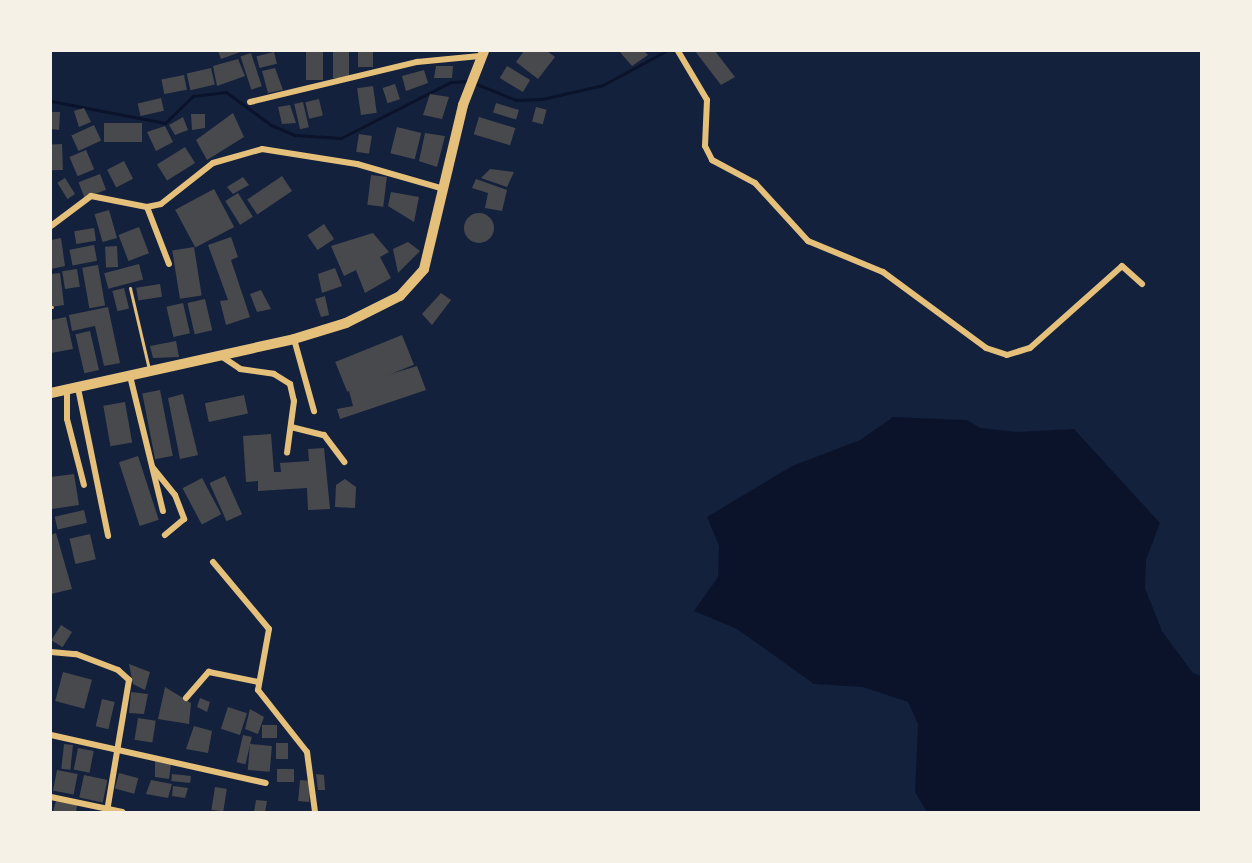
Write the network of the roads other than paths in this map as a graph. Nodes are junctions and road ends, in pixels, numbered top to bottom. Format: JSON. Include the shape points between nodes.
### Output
{"nodes":[{"id":1,"x":678,"y":51,"type":"edge"},
{"id":2,"x":482,"y":54,"type":"edge"},
{"id":3,"x":250,"y":102,"type":"dead end"},
{"id":4,"x":444,"y":189,"type":"junction"},
{"id":5,"x":147,"y":207,"type":"junction"},
{"id":6,"x":51,"y":226,"type":"edge"},
{"id":7,"x":169,"y":264,"type":"dead end"},
{"id":8,"x":1142,"y":284,"type":"dead end"},
{"id":9,"x":130,"y":288,"type":"dead end"},
{"id":10,"x":294,"y":339,"type":"junction"},
{"id":11,"x":218,"y":354,"type":"junction"},
{"id":12,"x":149,"y":370,"type":"junction"},
{"id":13,"x":130,"y":376,"type":"junction"},
{"id":14,"x":78,"y":388,"type":"junction"},
{"id":15,"x":67,"y":390,"type":"junction"},
{"id":16,"x":51,"y":393,"type":"edge"},
{"id":17,"x":314,"y":411,"type":"dead end"},
{"id":18,"x":291,"y":427,"type":"junction"},
{"id":19,"x":287,"y":453,"type":"dead end"},
{"id":20,"x":344,"y":462,"type":"dead end"},
{"id":21,"x":152,"y":468,"type":"junction"},
{"id":22,"x":84,"y":485,"type":"dead end"},
{"id":23,"x":163,"y":511,"type":"dead end"},
{"id":24,"x":165,"y":535,"type":"dead end"},
{"id":25,"x":108,"y":536,"type":"dead end"},
{"id":26,"x":213,"y":562,"type":"dead end"},
{"id":27,"x":51,"y":652,"type":"edge"},
{"id":28,"x":258,"y":682,"type":"junction"},
{"id":29,"x":186,"y":698,"type":"dead end"},
{"id":30,"x":51,"y":735,"type":"edge"},
{"id":31,"x":118,"y":750,"type":"junction"},
{"id":32,"x":266,"y":783,"type":"dead end"},
{"id":33,"x":51,"y":797,"type":"edge"},
{"id":34,"x":108,"y":811,"type":"edge"},
{"id":35,"x":122,"y":812,"type":"edge"},
{"id":36,"x":315,"y":812,"type":"edge"}],
"edges":[{"from":1,"to":8,"type":"street","via":[[707,100],[705,146],[712,160],[755,183],[808,241],[883,272],[986,348],[1007,355],[1030,348],[1122,266]]},
{"from":2,"to":3,"type":"street","via":[[417,62]]},
{"from":2,"to":4,"type":"highway","via":[[463,105]]},
{"from":4,"to":5,"type":"street","via":[[357,164],[262,149],[213,164],[160,204]]},
{"from":4,"to":10,"type":"highway","via":[[424,268],[413,285],[379,308]]},
{"from":5,"to":6,"type":"street","via":[[91,196]]},
{"from":5,"to":7,"type":"street"},
{"from":9,"to":12,"type":"lane"},
{"from":10,"to":11,"type":"highway"},
{"from":10,"to":17,"type":"street"},
{"from":11,"to":12,"type":"highway"},
{"from":11,"to":18,"type":"street","via":[[240,369],[274,374],[290,384],[295,392]]},
{"from":12,"to":13,"type":"highway"},
{"from":13,"to":14,"type":"highway"},
{"from":13,"to":21,"type":"street"},
{"from":14,"to":15,"type":"highway"},
{"from":14,"to":25,"type":"street"},
{"from":15,"to":16,"type":"highway"},
{"from":15,"to":22,"type":"street","via":[[67,419]]},
{"from":18,"to":19,"type":"street"},
{"from":18,"to":20,"type":"street","via":[[324,435]]},
{"from":21,"to":23,"type":"street"},
{"from":21,"to":24,"type":"street","via":[[175,495],[183,519]]},
{"from":26,"to":28,"type":"street","via":[[269,629]]},
{"from":27,"to":31,"type":"street","via":[[76,654],[127,674]]},
{"from":28,"to":29,"type":"street","via":[[209,672]]},
{"from":28,"to":36,"type":"street","via":[[262,697],[307,752]]},
{"from":30,"to":31,"type":"street"},
{"from":31,"to":32,"type":"street"},
{"from":31,"to":34,"type":"street"},
{"from":33,"to":34,"type":"street"},
{"from":34,"to":35,"type":"street"}]}
